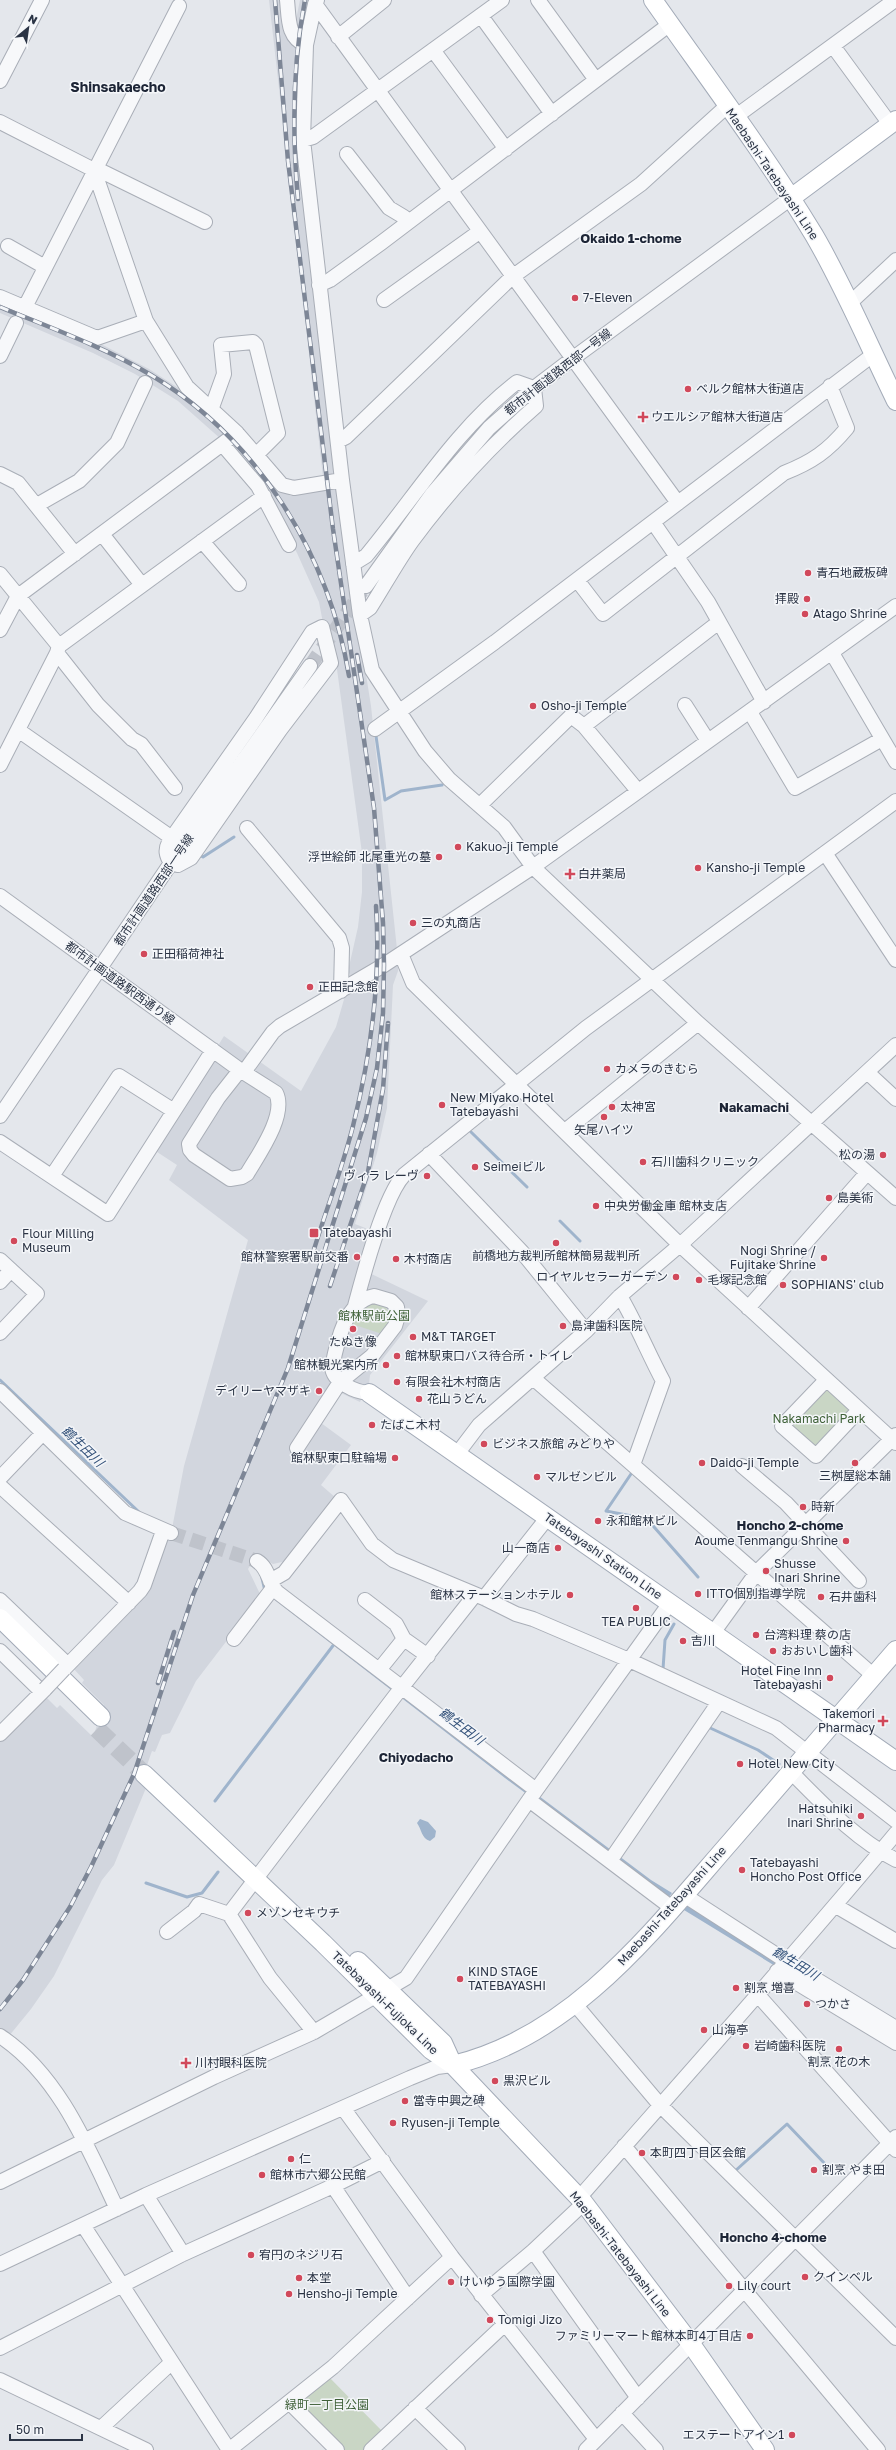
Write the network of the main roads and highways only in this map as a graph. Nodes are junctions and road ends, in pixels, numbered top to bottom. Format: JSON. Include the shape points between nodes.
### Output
{"nodes":[{"id":1,"x":653,"y":0,"type":"edge"},
{"id":2,"x":893,"y":122,"type":"edge"},
{"id":3,"x":791,"y":198,"type":"junction"},
{"id":4,"x":894,"y":394,"type":"edge"},
{"id":5,"x":369,"y":1393,"type":"road end"},
{"id":6,"x":0,"y":1618,"type":"edge"},
{"id":7,"x":0,"y":1634,"type":"edge"},
{"id":8,"x":896,"y":1650,"type":"edge"},
{"id":9,"x":837,"y":1719,"type":"junction"},
{"id":10,"x":896,"y":1761,"type":"edge"},
{"id":11,"x":146,"y":1768,"type":"tunnel mouth"},
{"id":12,"x":453,"y":2065,"type":"junction"},
{"id":13,"x":765,"y":2450,"type":"edge"}],
"edges":[{"from":1,"to":3,"type":"main road","name":"Maebashi-Tatebayashi Line"},
{"from":2,"to":3,"type":"main road"},
{"from":3,"to":4,"type":"main road","name":"Maebashi-Tatebayashi Line","via":[[850,304]]},
{"from":5,"to":9,"type":"main road","name":"Tatebayashi Station Line"},
{"from":6,"to":7,"type":"main road","via":[[99,1723]]},
{"from":8,"to":9,"type":"main road","name":"Maebashi-Tatebayashi Line"},
{"from":9,"to":10,"type":"main road"},
{"from":9,"to":12,"type":"main road","name":"Maebashi-Tatebayashi Line","via":[[678,1902],[621,1963],[574,2003],[524,2038],[482,2058]]},
{"from":11,"to":12,"type":"main road","name":"Tatebayashi-Fujioka Line","via":[[382,1993],[431,2050]]},
{"from":12,"to":13,"type":"main road","name":"Maebashi-Tatebayashi Line","via":[[581,2201],[691,2344]]}]}
